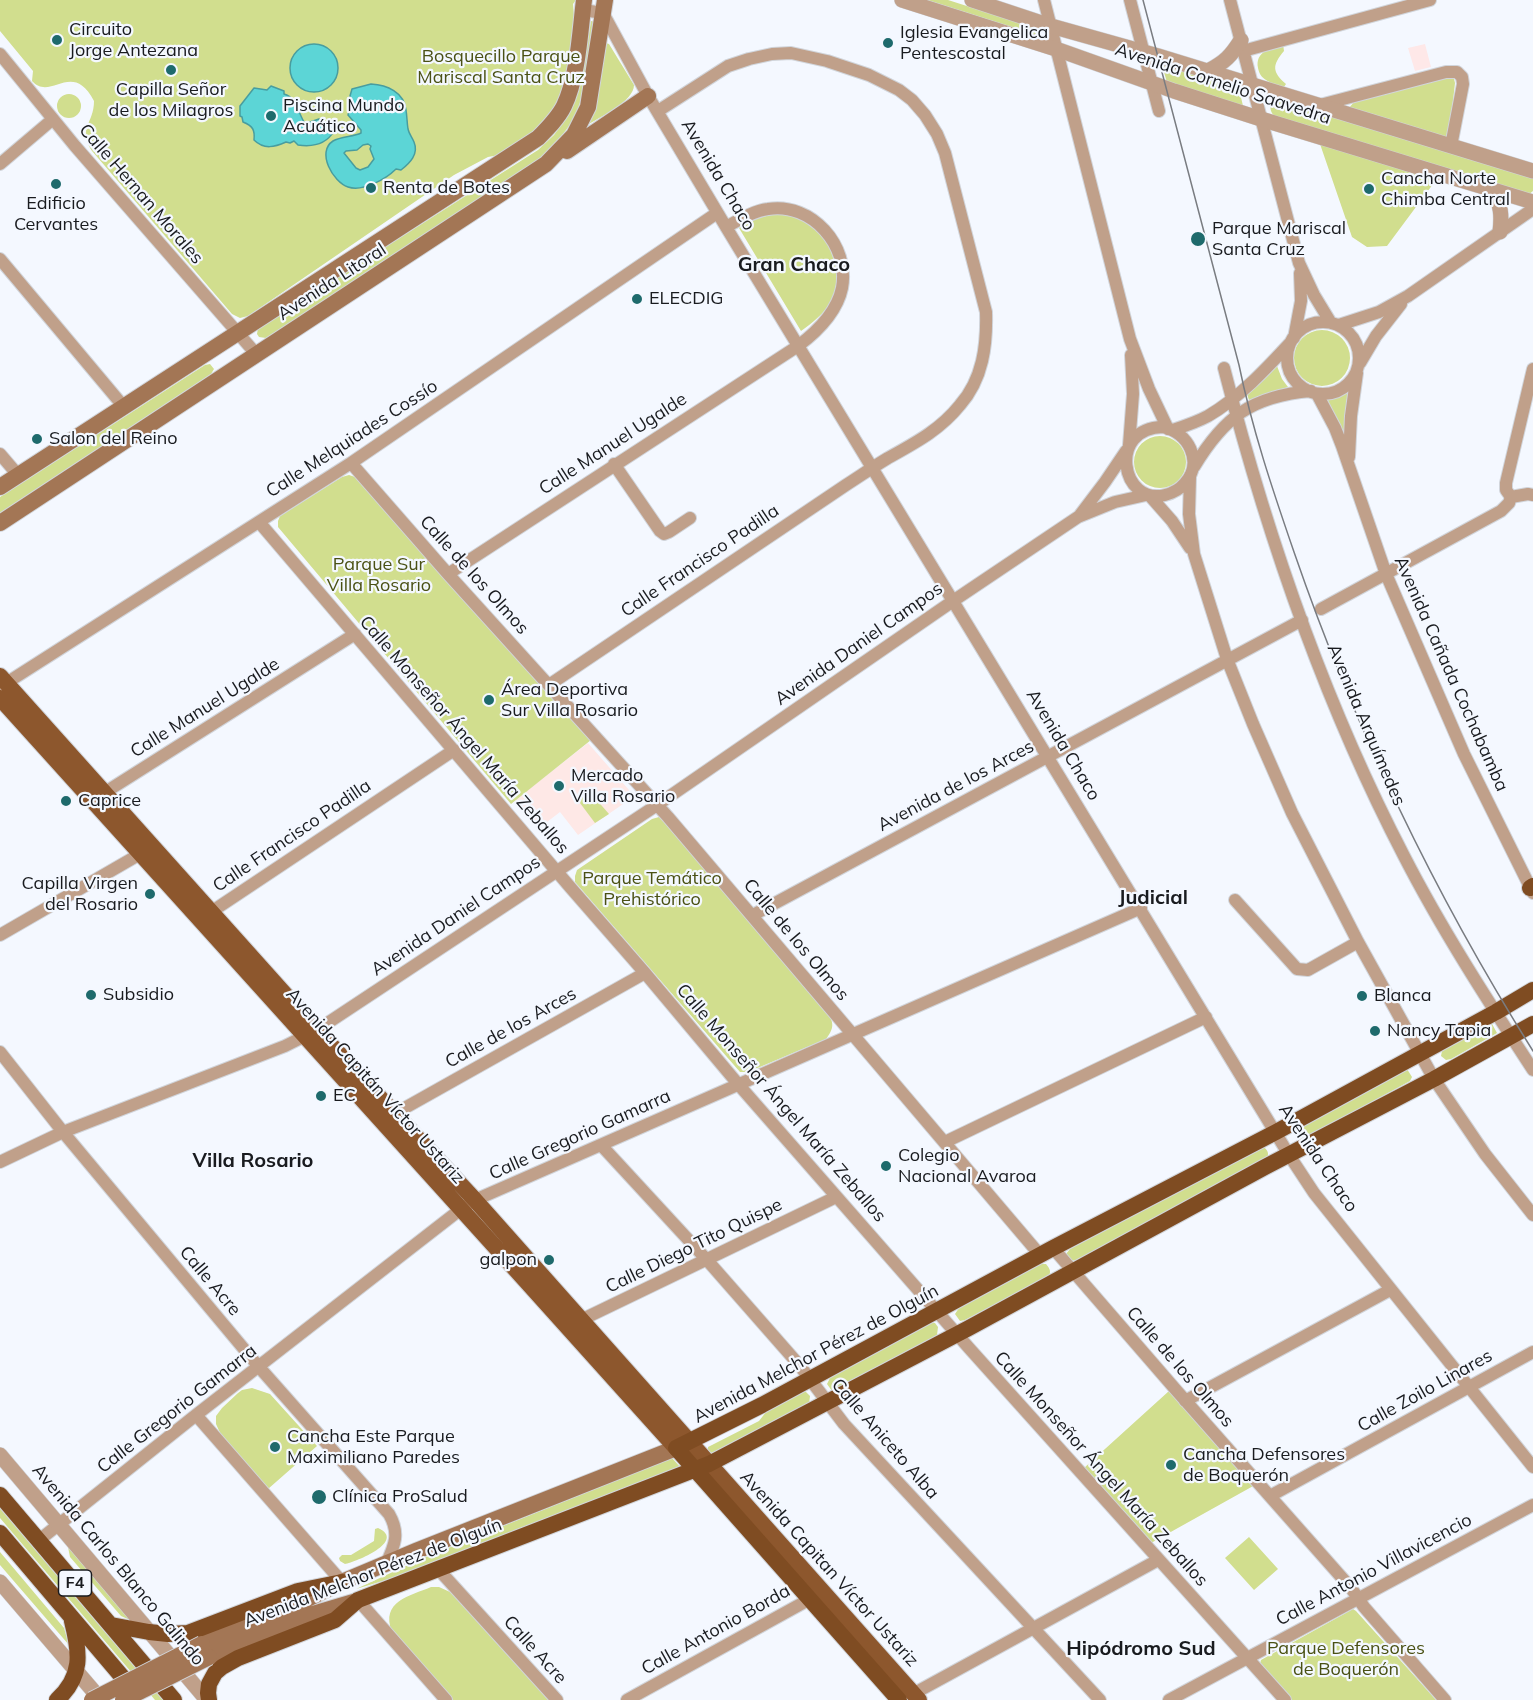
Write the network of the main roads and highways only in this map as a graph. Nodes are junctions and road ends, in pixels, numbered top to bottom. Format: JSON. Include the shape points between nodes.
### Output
{"nodes":[{"id":1,"x":583,"y":5,"type":"edge"},
{"id":2,"x":604,"y":7,"type":"edge"},
{"id":3,"x":648,"y":96,"type":"road end"},
{"id":4,"x":546,"y":164,"type":"junction"},
{"id":5,"x":0,"y":487,"type":"edge"},
{"id":6,"x":0,"y":523,"type":"edge"},
{"id":7,"x":2,"y":686,"type":"edge"},
{"id":8,"x":146,"y":851,"type":"junction"},
{"id":9,"x":1533,"y":990,"type":"edge"},
{"id":10,"x":1533,"y":1024,"type":"edge"},
{"id":11,"x":310,"y":1033,"type":"junction"},
{"id":12,"x":468,"y":1205,"type":"junction"},
{"id":13,"x":683,"y":1445,"type":"junction"},
{"id":14,"x":702,"y":1467,"type":"junction"},
{"id":15,"x":0,"y":1495,"type":"edge"},
{"id":16,"x":722,"y":1501,"type":"joint"},
{"id":17,"x":0,"y":1533,"type":"edge"},
{"id":18,"x":342,"y":1582,"type":"junction"},
{"id":19,"x":815,"y":1595,"type":"junction"},
{"id":20,"x":358,"y":1600,"type":"junction"},
{"id":21,"x":72,"y":1617,"type":"junction"},
{"id":22,"x":111,"y":1625,"type":"junction"},
{"id":23,"x":206,"y":1651,"type":"junction"},
{"id":24,"x":902,"y":1698,"type":"edge"},
{"id":25,"x":57,"y":1700,"type":"edge"},
{"id":26,"x":92,"y":1700,"type":"edge"},
{"id":27,"x":123,"y":1700,"type":"edge"},
{"id":28,"x":141,"y":1700,"type":"edge"},
{"id":29,"x":174,"y":1700,"type":"edge"},
{"id":30,"x":208,"y":1700,"type":"edge"}],
"edges":[{"from":1,"to":5,"type":"main road","name":"Avenida Litoral","via":[[572,83],[564,106],[538,138]]},
{"from":2,"to":4,"type":"main road","name":"Avenida Litoral","via":[[588,107],[574,135]]},
{"from":3,"to":4,"type":"main road"},
{"from":4,"to":6,"type":"main road","name":"Avenida Litoral"},
{"from":7,"to":8,"type":"main road","name":"Avenida Capitán Víctor Ustariz"},
{"from":7,"to":8,"type":"main road","name":"Avenida Capitán Víctor Ustariz","via":[[104,793]]},
{"from":8,"to":11,"type":"main road","name":"Avenida Capitán Víctor Ustariz"},
{"from":8,"to":11,"type":"main road","name":"Avenida Capitán Víctor Ustariz","via":[[211,912]]},
{"from":9,"to":13,"type":"highway","name":"Avenida Melchor Pérez de Olguín","via":[[1276,1132]]},
{"from":10,"to":14,"type":"highway","name":"Avenida Melchor Pérez de Olguín","via":[[957,1335]]},
{"from":11,"to":12,"type":"main road","name":"Avenida Capitán Víctor Ustariz"},
{"from":11,"to":12,"type":"main road","name":"Avenida Capitán Víctor Ustariz","via":[[394,1114]]},
{"from":12,"to":13,"type":"main road","name":"Avenida Capitán Víctor Ustariz"},
{"from":13,"to":14,"type":"highway","name":"Avenida Capitán Víctor Ustariz"},
{"from":13,"to":18,"type":"main road","name":"Avenida Melchor Pérez de Olguín"},
{"from":14,"to":16,"type":"highway","name":"Avenida Capitán Víctor Ustariz"},
{"from":14,"to":19,"type":"main road","name":"Avenida Capitan Víctor Ustariz"},
{"from":14,"to":20,"type":"highway","name":"Avenida Melchor Pérez de Olguín"},
{"from":15,"to":22,"type":"highway","number":"F4"},
{"from":16,"to":19,"type":"highway","name":"Avenida Capitan Víctor Ustariz"},
{"from":17,"to":21,"type":"highway","number":"F4"},
{"from":18,"to":22,"type":"highway","via":[[298,1591],[188,1633],[168,1634]]},
{"from":18,"to":23,"type":"main road","name":"Avenida Melchor Pérez de Olguín"},
{"from":19,"to":24,"type":"highway","name":"Avenida Capitan Víctor Ustariz"},
{"from":20,"to":23,"type":"main road","name":"Avenida Melchor Pérez de Olguín"},
{"from":20,"to":30,"type":"highway","via":[[335,1620],[222,1666],[209,1684]]},
{"from":21,"to":25,"type":"highway","via":[[78,1644],[76,1670],[70,1686]]},
{"from":21,"to":28,"type":"highway","number":"F4"},
{"from":22,"to":29,"type":"highway","number":"F4"},
{"from":23,"to":26,"type":"main road","name":"Avenida Melchor Pérez de Olguín","bridge":true},
{"from":23,"to":27,"type":"main road","name":"Avenida Melchor Pérez de Olguín","bridge":true}]}
